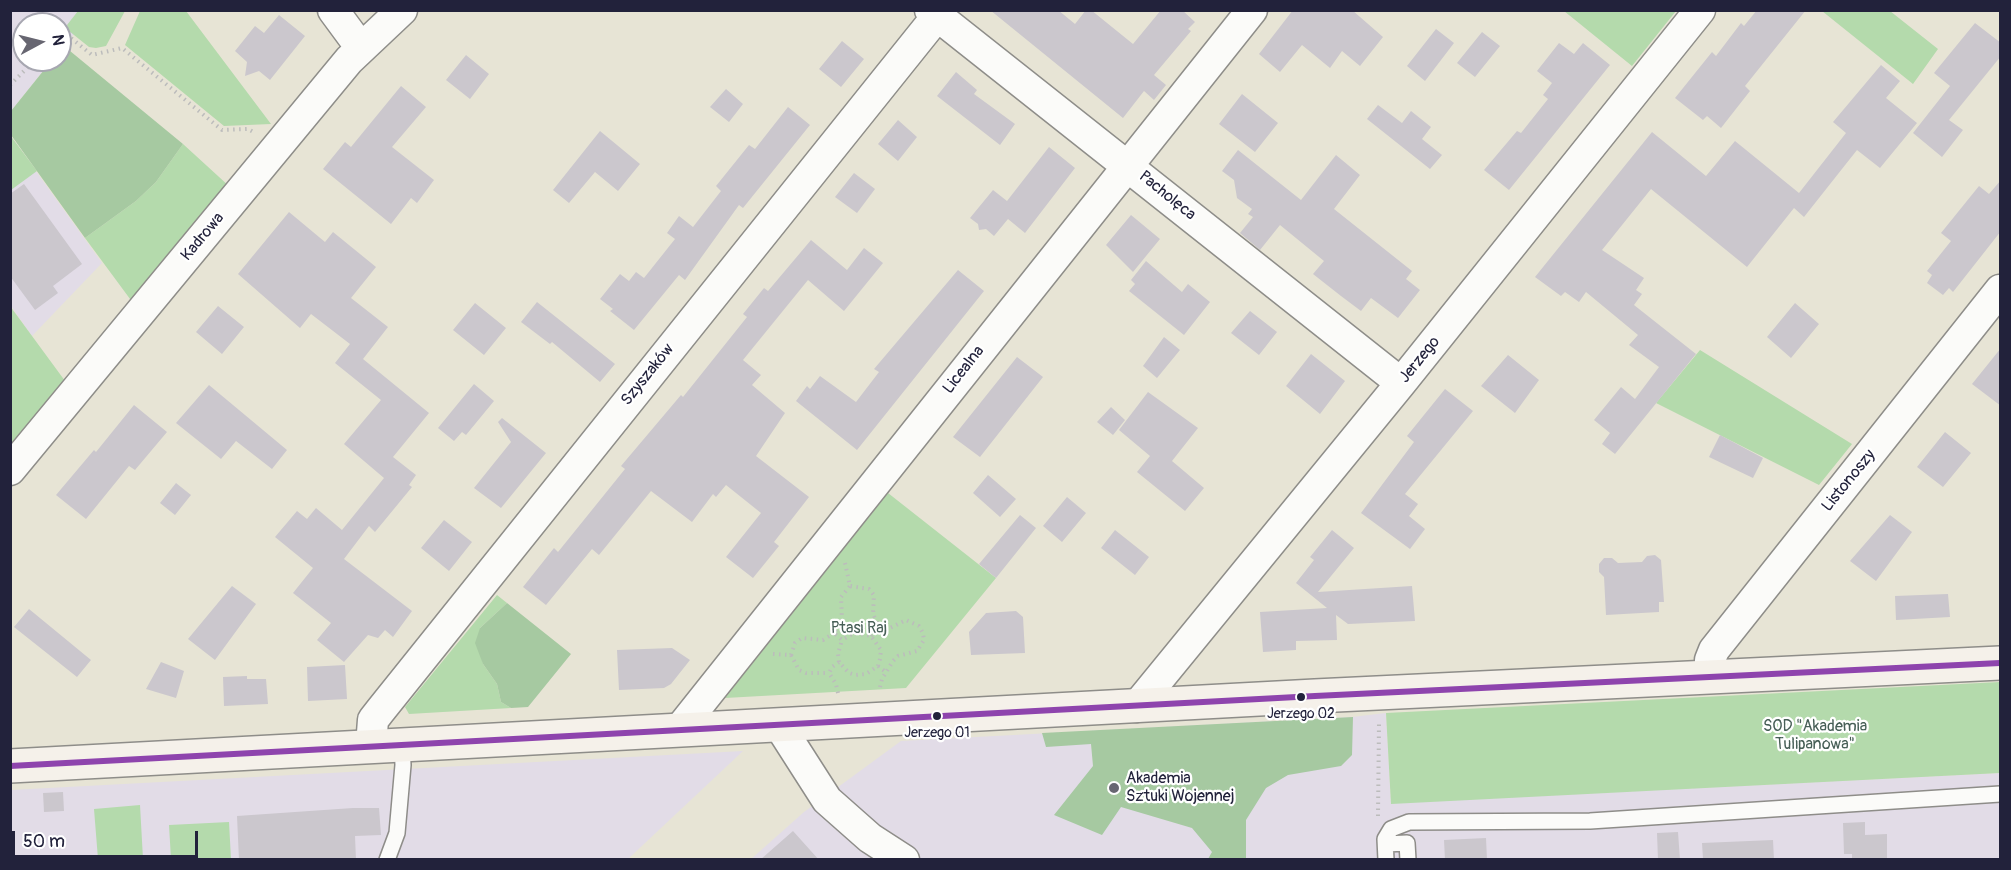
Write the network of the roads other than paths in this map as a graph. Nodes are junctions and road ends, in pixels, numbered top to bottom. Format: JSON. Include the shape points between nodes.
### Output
{"nodes":[{"id":1,"x":333,"y":10,"type":"edge"},
{"id":2,"x":402,"y":10,"type":"edge"},
{"id":3,"x":1252,"y":10,"type":"edge"},
{"id":4,"x":1700,"y":10,"type":"edge"},
{"id":5,"x":937,"y":12,"type":"edge"},
{"id":6,"x":361,"y":48,"type":"junction"},
{"id":7,"x":1127,"y":164,"type":"junction"},
{"id":8,"x":2001,"y":290,"type":"edge"},
{"id":9,"x":1401,"y":383,"type":"junction"},
{"id":10,"x":10,"y":470,"type":"edge"},
{"id":11,"x":2001,"y":663,"type":"edge"},
{"id":12,"x":1710,"y":676,"type":"junction"},
{"id":13,"x":1137,"y":707,"type":"junction"},
{"id":14,"x":779,"y":725,"type":"junction"},
{"id":15,"x":678,"y":731,"type":"junction"},
{"id":16,"x":386,"y":745,"type":"junction"},
{"id":17,"x":10,"y":766,"type":"edge"},
{"id":18,"x":2001,"y":794,"type":"edge"},
{"id":19,"x":1386,"y":852,"type":"edge"},
{"id":20,"x":387,"y":860,"type":"edge"},
{"id":21,"x":904,"y":860,"type":"edge"},
{"id":22,"x":1408,"y":860,"type":"edge"}],
"edges":[{"from":1,"to":6,"type":"street"},
{"from":2,"to":6,"type":"street","name":"Kadrowa"},
{"from":3,"to":7,"type":"street","name":"Licealna"},
{"from":4,"to":9,"type":"street","name":"Jerzego"},
{"from":5,"to":7,"type":"street","name":"Pacholęca"},
{"from":5,"to":16,"type":"street","name":"Szyszaków","via":[[373,720]]},
{"from":6,"to":10,"type":"street","name":"Kadrowa"},
{"from":7,"to":9,"type":"street","name":"Pacholęca"},
{"from":7,"to":15,"type":"street","name":"Licealna"},
{"from":8,"to":12,"type":"street","name":"Listonoszy","via":[[1714,650]]},
{"from":9,"to":13,"type":"street","name":"Jerzego"},
{"from":11,"to":12,"type":"street"},
{"from":12,"to":13,"type":"street"},
{"from":13,"to":14,"type":"street"},
{"from":14,"to":15,"type":"street"},
{"from":14,"to":21,"type":"street","via":[[827,800],[870,838]]},
{"from":15,"to":16,"type":"street"},
{"from":16,"to":17,"type":"street"},
{"from":16,"to":20,"type":"lane","via":[[403,765],[397,833]]},
{"from":18,"to":19,"type":"lane","via":[[1590,821],[1409,822],[1391,829]]},
{"from":19,"to":22,"type":"lane","via":[[1407,843]]}]}
